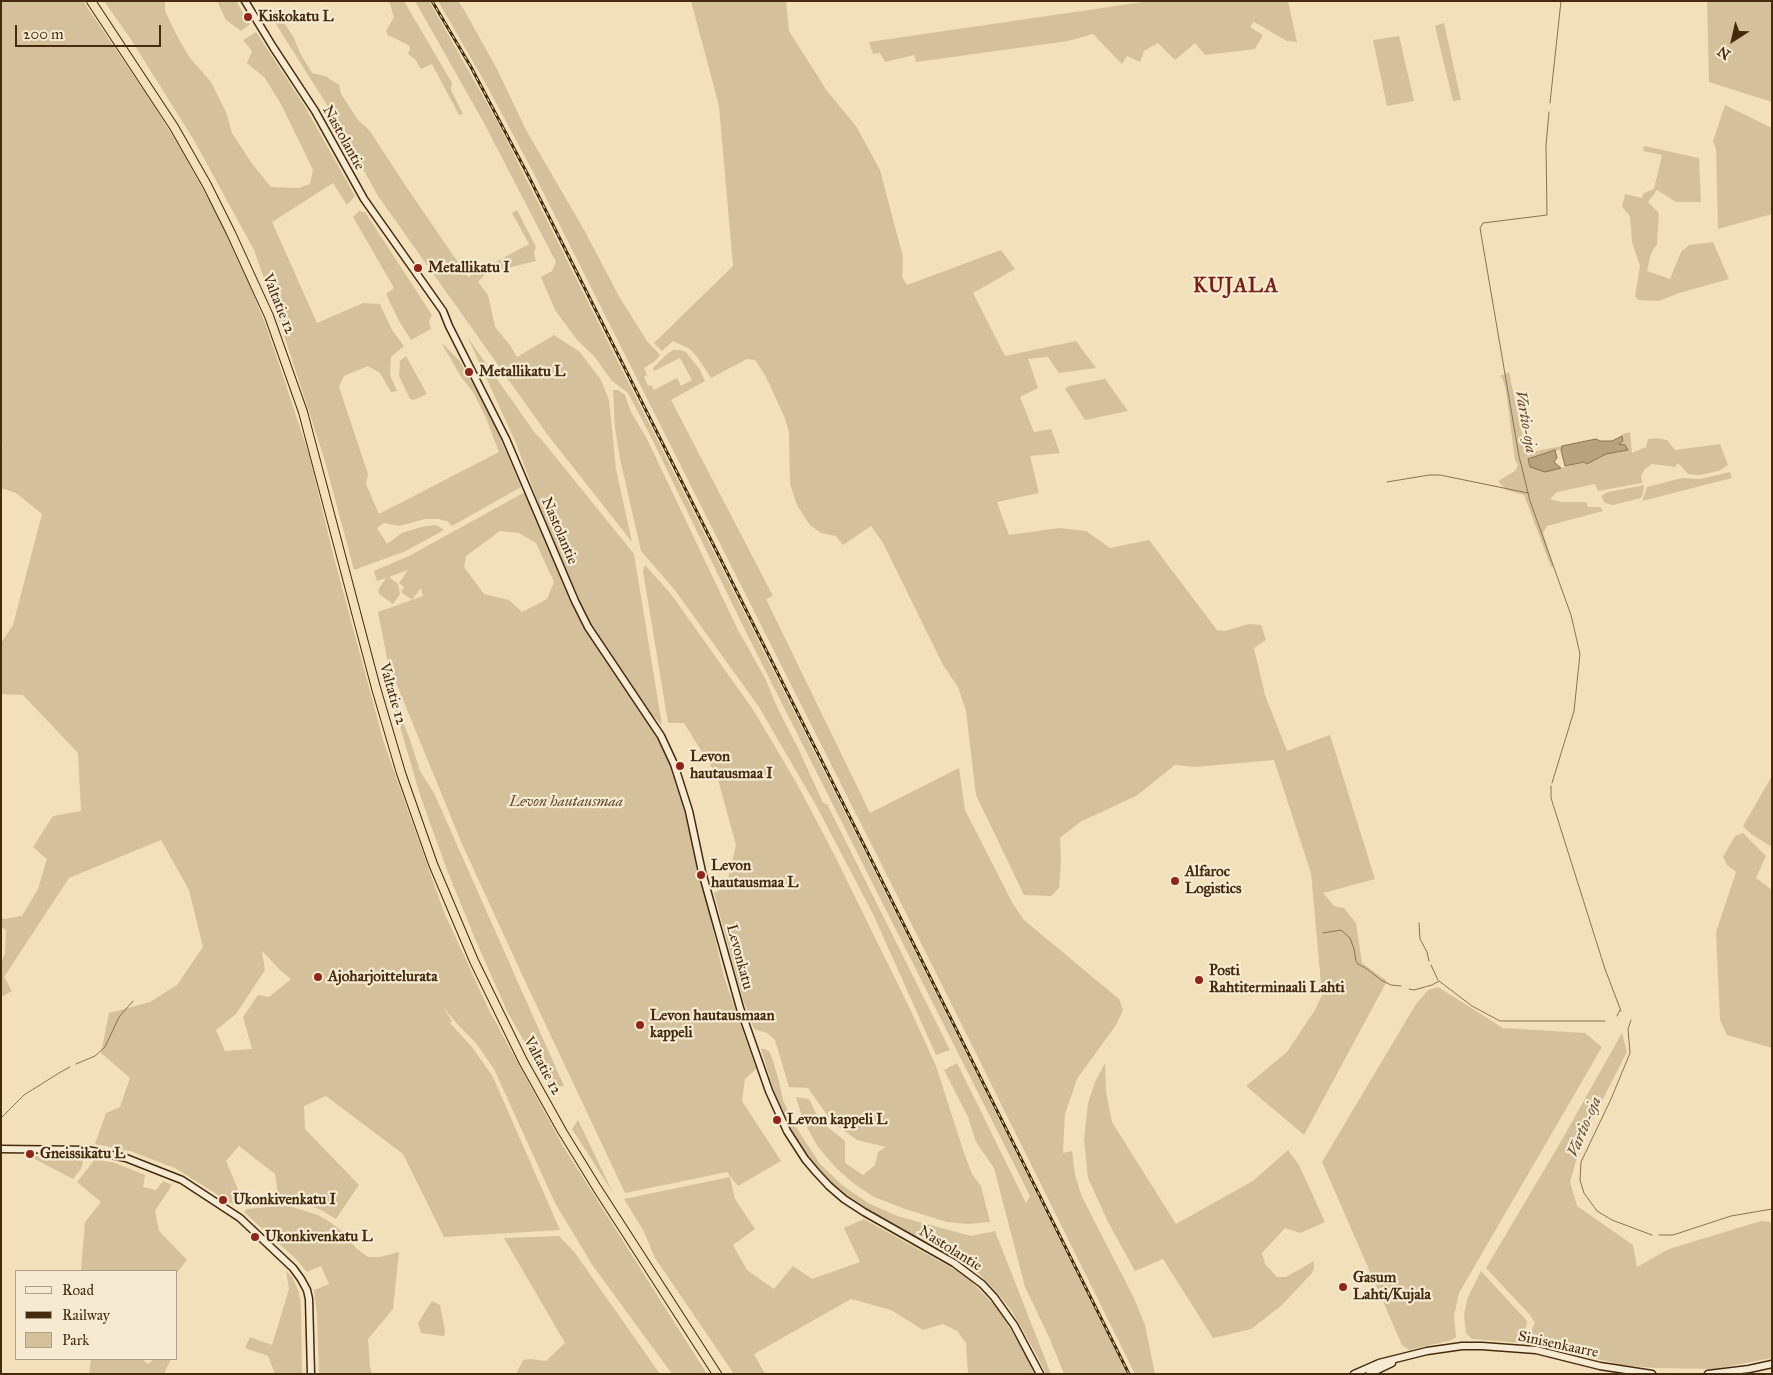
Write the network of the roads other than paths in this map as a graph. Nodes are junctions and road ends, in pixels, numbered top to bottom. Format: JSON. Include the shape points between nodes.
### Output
{"nodes":[{"id":1,"x":91,"y":1,"type":"edge"},
{"id":2,"x":245,"y":1,"type":"edge"},
{"id":3,"x":661,"y":736,"type":"joint"},
{"id":4,"x":1,"y":1149,"type":"edge"},
{"id":5,"x":864,"y":1212,"type":"joint"},
{"id":6,"x":668,"y":1296,"type":"junction"},
{"id":7,"x":1400,"y":1358,"type":"junction"},
{"id":8,"x":1772,"y":1364,"type":"edge"},
{"id":9,"x":312,"y":1374,"type":"edge"},
{"id":10,"x":712,"y":1374,"type":"edge"},
{"id":11,"x":717,"y":1374,"type":"edge"},
{"id":12,"x":722,"y":1374,"type":"edge"},
{"id":13,"x":1040,"y":1374,"type":"edge"},
{"id":14,"x":1354,"y":1374,"type":"edge"},
{"id":15,"x":1369,"y":1374,"type":"edge"},
{"id":16,"x":1652,"y":1374,"type":"edge"},
{"id":17,"x":1708,"y":1374,"type":"edge"}],
"edges":[{"from":1,"to":6,"type":"highway","name":"Valtatie 12","via":[[174,127],[207,185],[269,316],[303,412],[388,730],[434,864],[474,961],[546,1103]]},
{"from":2,"to":3,"type":"main road","name":"Nastolantie","via":[[364,199],[443,311],[506,439],[579,609]]},
{"from":3,"to":5,"type":"main road","name":"Levonkatu","via":[[674,764],[730,975],[769,1091],[787,1131],[805,1159],[829,1186]]},
{"from":4,"to":9,"type":"main road","via":[[87,1150],[126,1158],[182,1180],[248,1223],[301,1278],[309,1299]]},
{"from":5,"to":13,"type":"main road","name":"Nastolantie","via":[[954,1263],[982,1284],[1014,1324]]},
{"from":6,"to":10,"type":"highway"},
{"from":6,"to":11,"type":"highway","name":"Valtatie 12"},
{"from":6,"to":12,"type":"highway"},
{"from":7,"to":14,"type":"main road","name":"Sinisenkaarre"},
{"from":7,"to":15,"type":"main road","name":"Sinisenkaarre"},
{"from":7,"to":16,"type":"main road","name":"Sinisenkaarre","via":[[1437,1349],[1497,1346],[1536,1350],[1600,1366]]},
{"from":8,"to":17,"type":"main road"}]}
